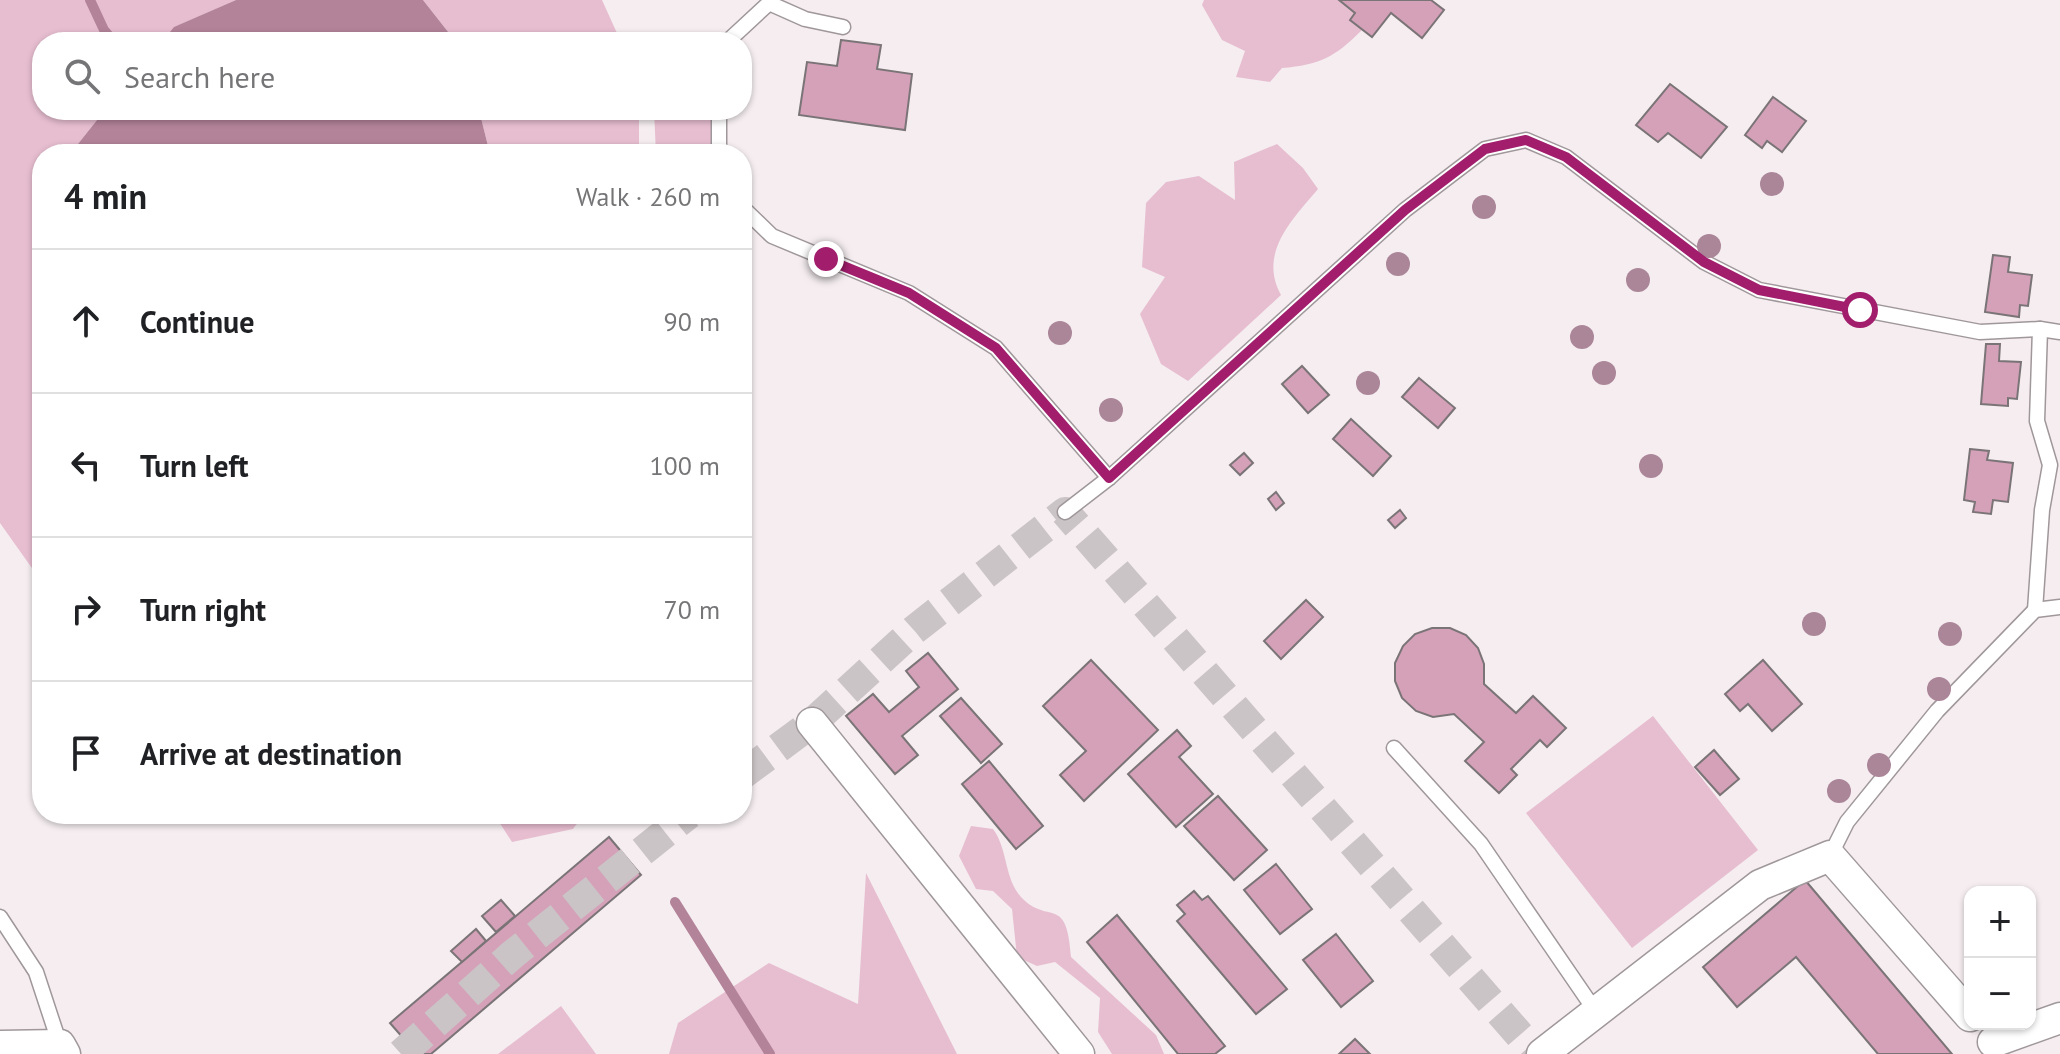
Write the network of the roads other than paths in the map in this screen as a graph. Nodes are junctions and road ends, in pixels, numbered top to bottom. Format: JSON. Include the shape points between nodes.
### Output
{"nodes":[{"id":1,"x":843,"y":27,"type":"dead end"},
{"id":2,"x":738,"y":32,"type":"edge"},
{"id":3,"x":719,"y":120,"type":"edge"},
{"id":4,"x":719,"y":144,"type":"edge"},
{"id":5,"x":752,"y":217,"type":"edge"},
{"id":6,"x":2040,"y":329,"type":"junction"},
{"id":7,"x":2060,"y":332,"type":"edge"},
{"id":8,"x":1109,"y":478,"type":"junction"},
{"id":9,"x":1065,"y":512,"type":"dead end"},
{"id":10,"x":2060,"y":607,"type":"edge"},
{"id":11,"x":2035,"y":610,"type":"junction"},
{"id":12,"x":812,"y":723,"type":"dead end"},
{"id":13,"x":1394,"y":748,"type":"dead end"},
{"id":14,"x":1830,"y":856,"type":"junction"},
{"id":15,"x":0,"y":917,"type":"edge"},
{"id":16,"x":1964,"y":1009,"type":"edge"},
{"id":17,"x":1596,"y":1012,"type":"junction"},
{"id":18,"x":2060,"y":1018,"type":"edge"},
{"id":19,"x":1991,"y":1040,"type":"edge"},
{"id":20,"x":0,"y":1046,"type":"edge"},
{"id":21,"x":63,"y":1050,"type":"edge"},
{"id":22,"x":1079,"y":1054,"type":"edge"},
{"id":23,"x":1542,"y":1054,"type":"edge"}],
"edges":[{"from":1,"to":2,"type":"lane","via":[[805,19],[769,3]]},
{"from":3,"to":4,"type":"lane"},
{"from":5,"to":8,"type":"lane","via":[[772,236],[909,293],[996,348]]},
{"from":6,"to":7,"type":"lane"},
{"from":6,"to":8,"type":"lane","via":[[1980,332],[1759,290],[1704,262],[1566,157],[1526,140],[1485,149],[1405,210]]},
{"from":6,"to":11,"type":"lane","via":[[2037,421],[2050,465]]},
{"from":8,"to":9,"type":"lane"},
{"from":10,"to":11,"type":"lane"},
{"from":11,"to":14,"type":"lane","via":[[1937,711],[1847,822]]},
{"from":12,"to":22,"type":"street"},
{"from":13,"to":17,"type":"lane","via":[[1481,844]]},
{"from":14,"to":16,"type":"street"},
{"from":14,"to":17,"type":"street","via":[[1760,885]]},
{"from":15,"to":21,"type":"lane","via":[[36,972]]},
{"from":17,"to":23,"type":"street"},
{"from":18,"to":19,"type":"street"},
{"from":20,"to":21,"type":"street"}]}
